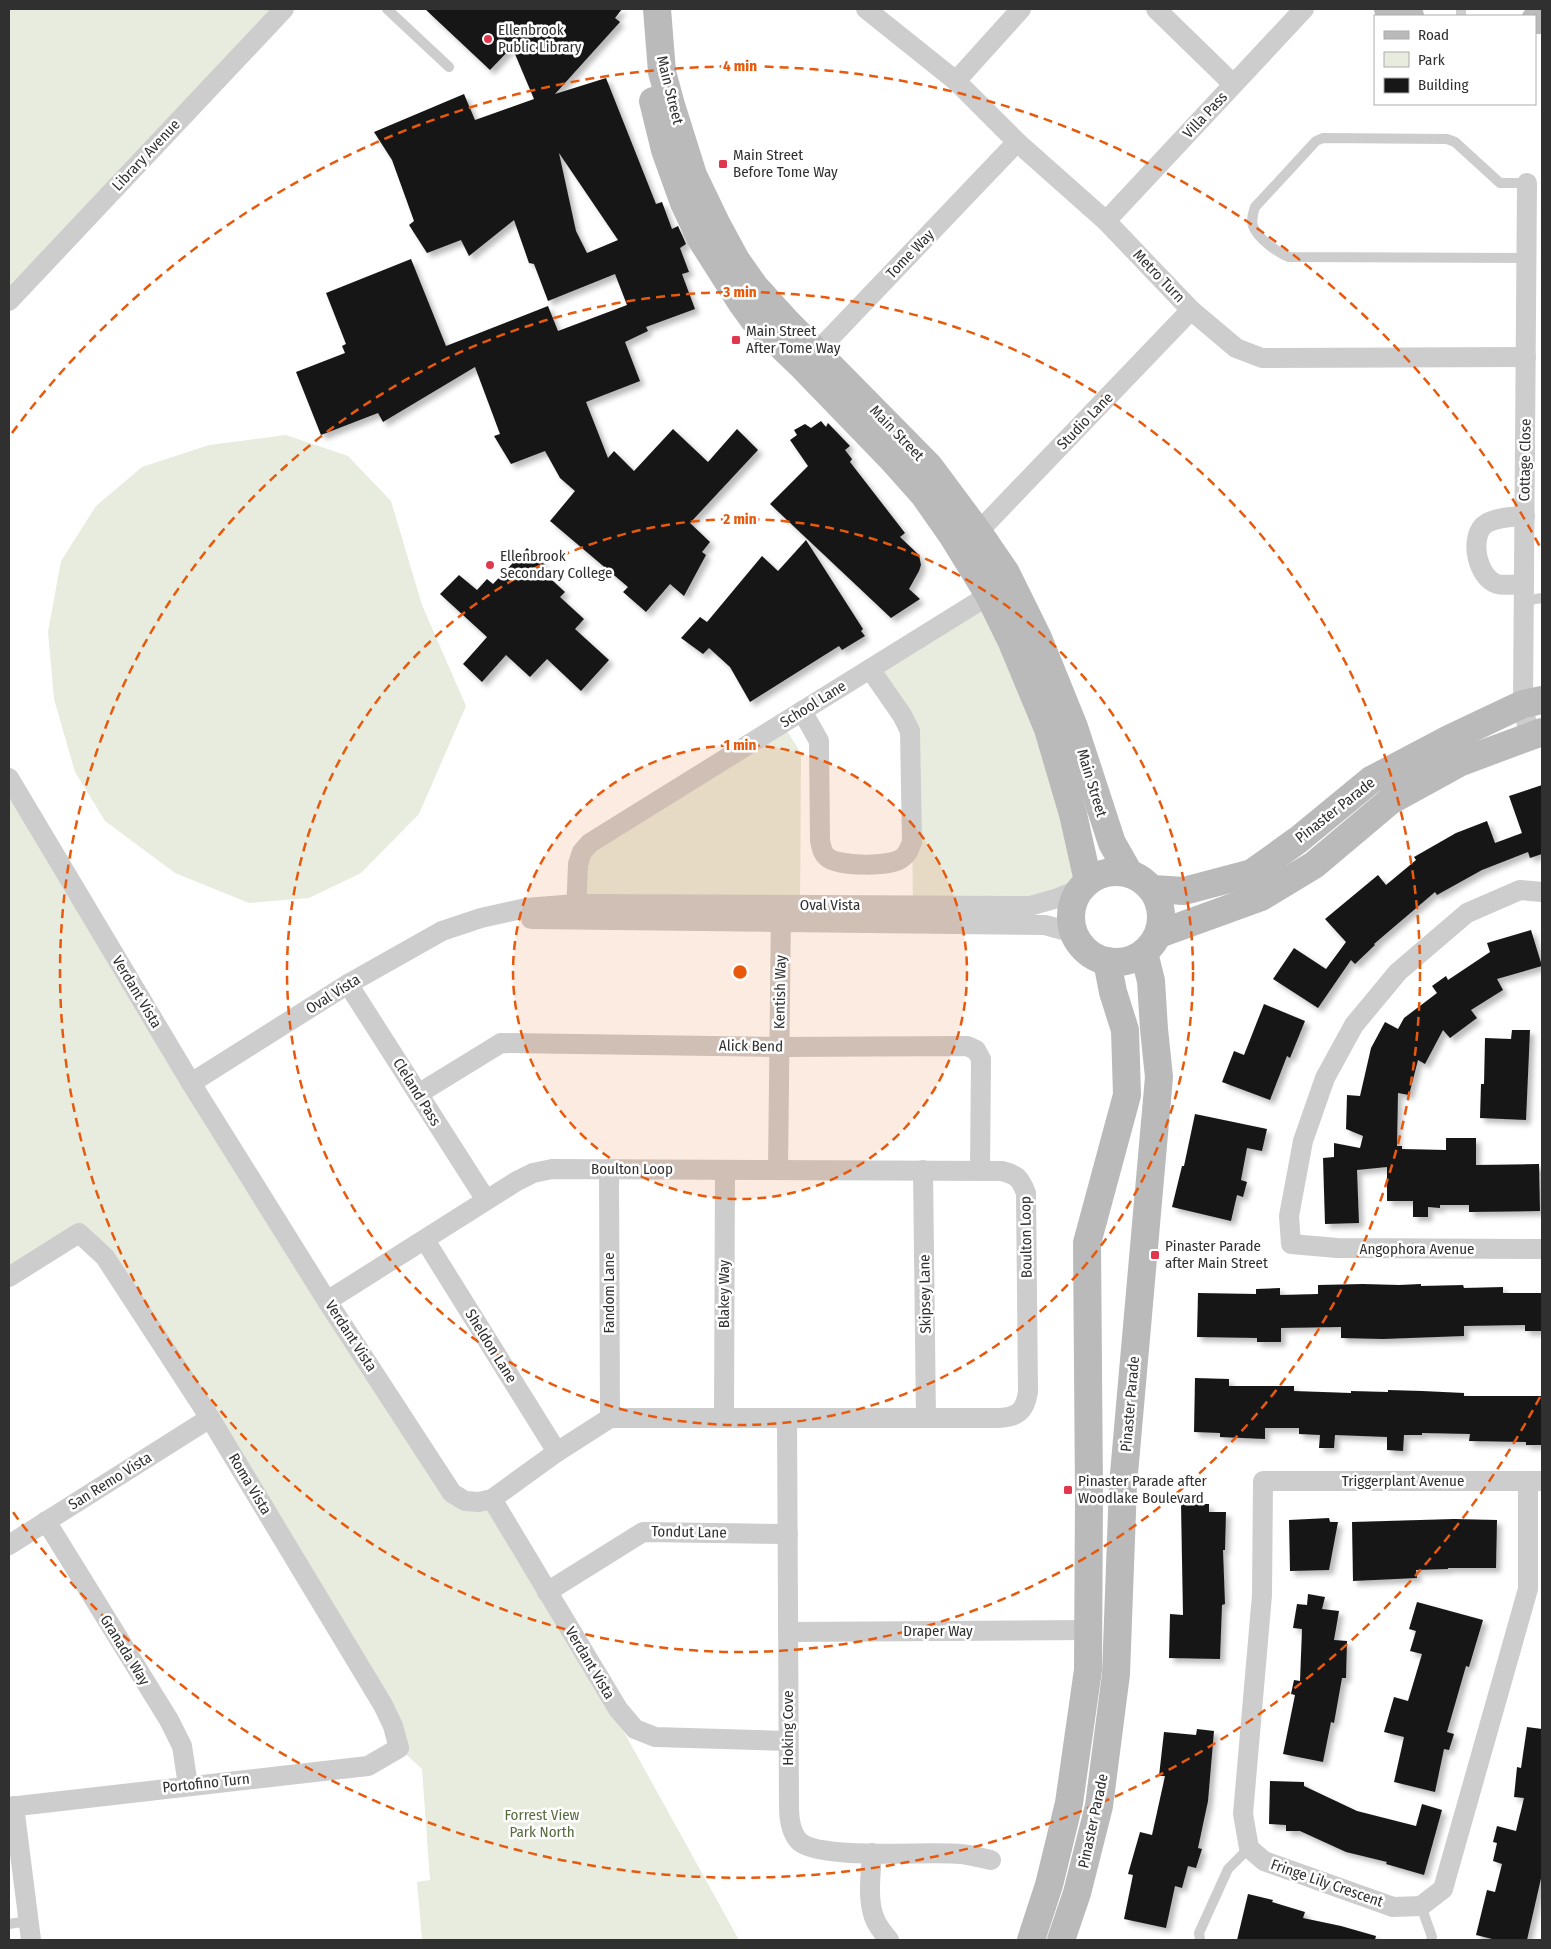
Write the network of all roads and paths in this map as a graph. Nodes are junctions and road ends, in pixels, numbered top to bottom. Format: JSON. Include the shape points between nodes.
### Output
{"nodes":[{"id":1,"x":284,"y":9,"type":"edge"},
{"id":2,"x":387,"y":9,"type":"edge"},
{"id":3,"x":643,"y":9,"type":"edge"},
{"id":4,"x":657,"y":9,"type":"edge"},
{"id":5,"x":866,"y":9,"type":"edge"},
{"id":6,"x":1021,"y":9,"type":"edge"},
{"id":7,"x":1156,"y":9,"type":"edge"},
{"id":8,"x":1304,"y":9,"type":"edge"},
{"id":9,"x":1388,"y":9,"type":"edge"},
{"id":10,"x":1407,"y":15,"type":"edge"},
{"id":11,"x":449,"y":66,"type":"dead end"},
{"id":12,"x":956,"y":81,"type":"junction"},
{"id":13,"x":1233,"y":84,"type":"junction"},
{"id":14,"x":1017,"y":142,"type":"junction"},
{"id":15,"x":1527,"y":183,"type":"joint"},
{"id":16,"x":1106,"y":221,"type":"junction"},
{"id":17,"x":1527,"y":258,"type":"junction"},
{"id":18,"x":9,"y":301,"type":"edge"},
{"id":19,"x":1191,"y":310,"type":"junction"},
{"id":20,"x":1526,"y":357,"type":"junction"},
{"id":21,"x":810,"y":359,"type":"junction"},
{"id":22,"x":1525,"y":516,"type":"junction"},
{"id":23,"x":978,"y":532,"type":"junction"},
{"id":24,"x":1530,"y":594,"type":"edge"},
{"id":25,"x":989,"y":595,"type":"junction"},
{"id":26,"x":870,"y":669,"type":"junction"},
{"id":27,"x":1532,"y":702,"type":"edge"},
{"id":28,"x":802,"y":711,"type":"junction"},
{"id":29,"x":1536,"y":734,"type":"edge"},
{"id":30,"x":9,"y":778,"type":"edge"},
{"id":31,"x":1129,"y":873,"type":"junction"},
{"id":32,"x":1084,"y":885,"type":"junction"},
{"id":33,"x":1153,"y":890,"type":"junction"},
{"id":34,"x":1542,"y":892,"type":"edge"},
{"id":35,"x":576,"y":912,"type":"junction"},
{"id":36,"x":780,"y":914,"type":"junction"},
{"id":37,"x":1074,"y":933,"type":"junction"},
{"id":38,"x":1151,"y":944,"type":"junction"},
{"id":39,"x":1107,"y":961,"type":"junction"},
{"id":40,"x":348,"y":984,"type":"junction"},
{"id":41,"x":779,"y":1047,"type":"junction"},
{"id":42,"x":191,"y":1083,"type":"junction"},
{"id":43,"x":418,"y":1094,"type":"junction"},
{"id":44,"x":609,"y":1169,"type":"junction"},
{"id":45,"x":725,"y":1170,"type":"junction"},
{"id":46,"x":778,"y":1170,"type":"junction"},
{"id":47,"x":923,"y":1170,"type":"junction"},
{"id":48,"x":980,"y":1170,"type":"junction"},
{"id":49,"x":486,"y":1200,"type":"junction"},
{"id":50,"x":425,"y":1240,"type":"junction"},
{"id":51,"x":1542,"y":1250,"type":"edge"},
{"id":52,"x":9,"y":1277,"type":"edge"},
{"id":53,"x":327,"y":1300,"type":"junction"},
{"id":54,"x":210,"y":1418,"type":"junction"},
{"id":55,"x":610,"y":1418,"type":"junction"},
{"id":56,"x":724,"y":1418,"type":"junction"},
{"id":57,"x":787,"y":1418,"type":"junction"},
{"id":58,"x":926,"y":1418,"type":"junction"},
{"id":59,"x":557,"y":1452,"type":"junction"},
{"id":60,"x":1535,"y":1481,"type":"edge"},
{"id":61,"x":492,"y":1499,"type":"junction"},
{"id":62,"x":46,"y":1521,"type":"junction"},
{"id":63,"x":788,"y":1534,"type":"junction"},
{"id":64,"x":9,"y":1545,"type":"edge"},
{"id":65,"x":547,"y":1592,"type":"junction"},
{"id":66,"x":1088,"y":1630,"type":"junction"},
{"id":67,"x":788,"y":1632,"type":"junction"},
{"id":68,"x":788,"y":1741,"type":"junction"},
{"id":69,"x":399,"y":1748,"type":"joint"},
{"id":70,"x":188,"y":1785,"type":"junction"},
{"id":71,"x":12,"y":1806,"type":"edge"},
{"id":72,"x":1250,"y":1848,"type":"junction"},
{"id":73,"x":872,"y":1853,"type":"junction"},
{"id":74,"x":991,"y":1860,"type":"dead end"},
{"id":75,"x":1421,"y":1906,"type":"junction"},
{"id":76,"x":23,"y":1928,"type":"edge"},
{"id":77,"x":889,"y":1940,"type":"edge"},
{"id":78,"x":1032,"y":1940,"type":"edge"},
{"id":79,"x":1060,"y":1940,"type":"edge"},
{"id":80,"x":1200,"y":1940,"type":"edge"},
{"id":81,"x":1431,"y":1940,"type":"edge"}],
"edges":[{"from":1,"to":18,"type":"street","name":"Library Avenue"},
{"from":2,"to":11,"type":"lane"},
{"from":3,"to":21,"type":"main road","name":"Main Street","via":[[646,52],[664,150],[701,239],[754,320]]},
{"from":4,"to":21,"type":"main road","name":"Main Street","via":[[662,72],[694,175],[736,260]]},
{"from":5,"to":12,"type":"street","name":"Metro Turn"},
{"from":6,"to":12,"type":"street"},
{"from":7,"to":13,"type":"street"},
{"from":8,"to":13,"type":"street","name":"Villa Pass"},
{"from":9,"to":10,"type":"main road"},
{"from":12,"to":14,"type":"street","name":"Metro Turn"},
{"from":13,"to":16,"type":"street","name":"Villa Pass"},
{"from":14,"to":16,"type":"street","name":"Metro Turn"},
{"from":14,"to":21,"type":"street","name":"Tome Way"},
{"from":15,"to":17,"type":"street","name":"Cottage Close"},
{"from":15,"to":17,"type":"lane","via":[[1500,183],[1455,142],[1447,139],[1323,138],[1316,141],[1255,206],[1252,218],[1254,228],[1271,247],[1289,257]]},
{"from":16,"to":19,"type":"street","name":"Metro Turn"},
{"from":17,"to":20,"type":"street","name":"Cottage Close"},
{"from":19,"to":20,"type":"street","name":"Metro Turn","via":[[1236,348],[1262,358]]},
{"from":19,"to":23,"type":"street","name":"Studio Lane"},
{"from":20,"to":22,"type":"street","name":"Cottage Close"},
{"from":21,"to":23,"type":"main road","name":"Main Street","via":[[929,466]]},
{"from":21,"to":25,"type":"main road","name":"Main Street","via":[[924,495]]},
{"from":22,"to":24,"type":"street","name":"Cottage Close"},
{"from":22,"to":24,"type":"street","via":[[1499,519],[1484,525],[1477,536],[1477,560],[1484,574],[1497,584]]},
{"from":23,"to":31,"type":"main road","name":"Main Street","via":[[1006,573],[1038,638],[1074,727],[1112,843]]},
{"from":24,"to":27,"type":"street","name":"Cottage Close"},
{"from":25,"to":26,"type":"street","name":"School Lane"},
{"from":25,"to":32,"type":"main road","name":"Main Street","via":[[1048,729],[1073,814]]},
{"from":26,"to":28,"type":"street","name":"School Lane"},
{"from":26,"to":28,"type":"street","via":[[910,731],[912,842],[901,859],[892,863],[843,863],[833,861],[821,849],[819,741]]},
{"from":27,"to":29,"type":"street","name":"Cottage Close"},
{"from":27,"to":33,"type":"main road","name":"Pinaster Parade","via":[[1449,739],[1371,780],[1298,840],[1252,872],[1184,891]]},
{"from":28,"to":35,"type":"street","name":"School Lane","via":[[590,843],[578,864]]},
{"from":29,"to":38,"type":"main road","name":"Pinaster Parade","via":[[1461,762],[1390,801],[1314,865],[1261,897]]},
{"from":30,"to":42,"type":"street","name":"Verdant Vista"},
{"from":31,"to":32,"type":"main road","via":[[1114,871],[1100,874]]},
{"from":31,"to":33,"type":"main road"},
{"from":32,"to":36,"type":"street","name":"Oval Vista","via":[[1058,898],[1030,906]]},
{"from":32,"to":37,"type":"main road","via":[[1071,909]]},
{"from":33,"to":38,"type":"main road","via":[[1160,903],[1162,919]]},
{"from":34,"to":51,"type":"street","name":"Angophora Avenue","via":[[1520,890],[1467,913],[1398,972],[1354,1026],[1325,1078],[1303,1141],[1289,1216],[1291,1244],[1337,1248]]},
{"from":35,"to":36,"type":"street","name":"Oval Vista"},
{"from":35,"to":40,"type":"street","name":"Oval Vista","via":[[526,908],[481,918],[442,931]]},
{"from":36,"to":37,"type":"street","name":"Oval Vista","via":[[1045,925]]},
{"from":36,"to":41,"type":"street","name":"Kentish Way"},
{"from":37,"to":39,"type":"main road","via":[[1081,946],[1093,956]]},
{"from":38,"to":39,"type":"main road","via":[[1132,959]]},
{"from":38,"to":79,"type":"main road","name":"Pinaster Parade","via":[[1159,1077],[1123,1485],[1116,1674],[1099,1806],[1077,1893]]},
{"from":39,"to":66,"type":"main road","name":"Pinaster Parade","via":[[1125,1030],[1127,1095],[1087,1243]]},
{"from":40,"to":42,"type":"street","name":"Oval Vista"},
{"from":40,"to":43,"type":"street","name":"Cleland Pass"},
{"from":41,"to":43,"type":"street","name":"Alick Bend","via":[[502,1043]]},
{"from":41,"to":46,"type":"street","name":"Kentish Way"},
{"from":41,"to":48,"type":"street","name":"Alick Bend","via":[[967,1046],[976,1050],[982,1070]]},
{"from":42,"to":53,"type":"street","name":"Verdant Vista"},
{"from":43,"to":49,"type":"street","name":"Cleland Pass"},
{"from":44,"to":45,"type":"street","name":"Boulton Loop"},
{"from":44,"to":49,"type":"street","name":"Boulton Loop","via":[[552,1169],[533,1173]]},
{"from":44,"to":55,"type":"street","name":"Fandom Lane"},
{"from":45,"to":46,"type":"street","name":"Boulton Loop"},
{"from":45,"to":56,"type":"street","name":"Blakey Way"},
{"from":46,"to":47,"type":"street","name":"Boulton Loop"},
{"from":47,"to":48,"type":"street","name":"Boulton Loop"},
{"from":47,"to":58,"type":"street","name":"Skipsey Lane"},
{"from":48,"to":58,"type":"street","name":"Boulton Loop","via":[[1002,1170],[1014,1174],[1026,1192],[1026,1404],[1019,1413],[1009,1417]]},
{"from":49,"to":50,"type":"street","name":"Boulton Loop"},
{"from":50,"to":53,"type":"street","name":"Boulton Loop"},
{"from":50,"to":59,"type":"street","name":"Sheldon Lane"},
{"from":52,"to":54,"type":"street","name":"Roma Vista","via":[[79,1233],[105,1257]]},
{"from":53,"to":61,"type":"street","name":"Verdant Vista","via":[[452,1493],[465,1500],[479,1502]]},
{"from":54,"to":62,"type":"street","name":"San Remo Vista"},
{"from":54,"to":69,"type":"street","name":"Roma Vista","via":[[383,1705]]},
{"from":55,"to":56,"type":"street","name":"Boulton Loop"},
{"from":55,"to":59,"type":"street"},
{"from":56,"to":57,"type":"street","name":"Boulton Loop"},
{"from":57,"to":58,"type":"street","name":"Boulton Loop"},
{"from":57,"to":63,"type":"street","name":"Hoking Cove"},
{"from":59,"to":61,"type":"street"},
{"from":60,"to":72,"type":"street","name":"Triggerplant Avenue","via":[[1263,1481],[1262,1595],[1243,1814]]},
{"from":60,"to":75,"type":"street","via":[[1528,1589],[1443,1889]]},
{"from":61,"to":65,"type":"street","name":"Verdant Vista"},
{"from":62,"to":64,"type":"street","name":"San Remo Vista"},
{"from":62,"to":70,"type":"street","name":"Granada Way","via":[[169,1720],[182,1746]]},
{"from":63,"to":65,"type":"street","name":"Tondut Lane","via":[[643,1532]]},
{"from":63,"to":67,"type":"street","name":"Hoking Cove"},
{"from":65,"to":68,"type":"street","name":"Verdant Vista","via":[[618,1709],[635,1729],[655,1737]]},
{"from":66,"to":67,"type":"street","name":"Draper Way"},
{"from":66,"to":78,"type":"main road","name":"Pinaster Parade","via":[[1088,1670],[1069,1803]]},
{"from":67,"to":68,"type":"street","name":"Hoking Cove"},
{"from":68,"to":73,"type":"street","name":"Hoking Cove","via":[[790,1818],[800,1842],[835,1852]]},
{"from":69,"to":70,"type":"street","name":"Portofino Turn","via":[[368,1766]]},
{"from":70,"to":71,"type":"street","name":"Portofino Turn"},
{"from":71,"to":76,"type":"street"},
{"from":72,"to":75,"type":"street","name":"Fringe Lily Crescent","via":[[1264,1861],[1393,1906]]},
{"from":72,"to":80,"type":"lane","via":[[1228,1869],[1199,1933]]},
{"from":73,"to":74,"type":"street","name":"Hoking Cove","via":[[962,1854]]},
{"from":73,"to":77,"type":"street","via":[[873,1915]]},
{"from":75,"to":81,"type":"lane"}]}
